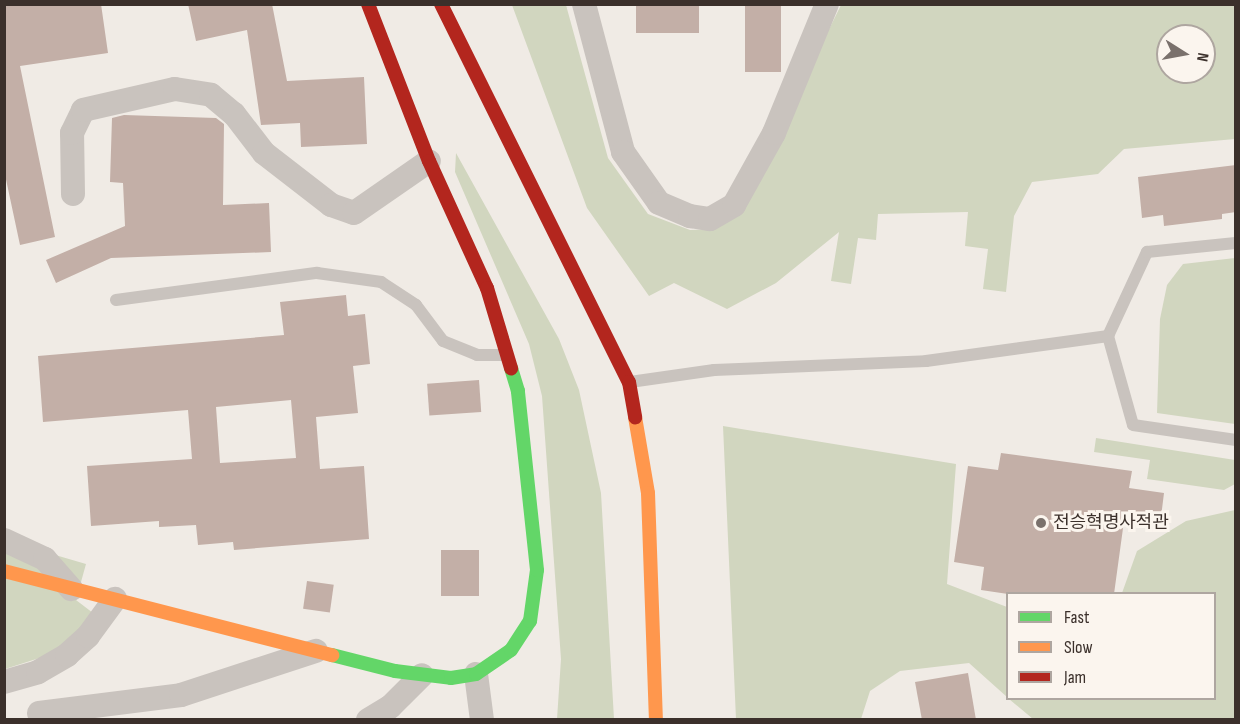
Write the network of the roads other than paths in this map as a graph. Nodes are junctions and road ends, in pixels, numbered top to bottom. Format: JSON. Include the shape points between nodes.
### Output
{"nodes":[{"id":1,"x":369,"y":4,"type":"edge"},
{"id":2,"x":441,"y":4,"type":"edge"},
{"id":3,"x":584,"y":4,"type":"edge"},
{"id":4,"x":827,"y":4,"type":"edge"},
{"id":5,"x":429,"y":161,"type":"junction"},
{"id":6,"x":73,"y":194,"type":"dead end"},
{"id":7,"x":1236,"y":243,"type":"edge"},
{"id":8,"x":116,"y":300,"type":"dead end"},
{"id":9,"x":1108,"y":336,"type":"junction"},
{"id":10,"x":507,"y":355,"type":"junction"},
{"id":11,"x":629,"y":382,"type":"junction"},
{"id":12,"x":1236,"y":440,"type":"edge"},
{"id":13,"x":4,"y":540,"type":"edge"},
{"id":14,"x":4,"y":571,"type":"edge"},
{"id":15,"x":71,"y":589,"type":"junction"},
{"id":16,"x":115,"y":599,"type":"junction"},
{"id":17,"x":316,"y":651,"type":"junction"},
{"id":18,"x":476,"y":674,"type":"junction"},
{"id":19,"x":422,"y":675,"type":"junction"},
{"id":20,"x":4,"y":682,"type":"edge"},
{"id":21,"x":39,"y":713,"type":"dead end"},
{"id":22,"x":368,"y":720,"type":"edge"},
{"id":23,"x":482,"y":720,"type":"edge"},
{"id":24,"x":656,"y":720,"type":"edge"}],
"edges":[{"from":1,"to":5,"type":"street"},
{"from":2,"to":11,"type":"street"},
{"from":3,"to":4,"type":"street","via":[[623,152],[659,203],[690,216],[710,219],[734,204],[774,133]]},
{"from":5,"to":6,"type":"street","via":[[354,213],[331,205],[264,153],[234,114],[211,95],[176,88],[83,110],[72,133]]},
{"from":5,"to":10,"type":"street","via":[[487,288]]},
{"from":7,"to":9,"type":"lane","via":[[1147,252]]},
{"from":8,"to":10,"type":"lane","via":[[317,273],[360,279],[381,282],[416,305],[444,341],[477,355]]},
{"from":9,"to":11,"type":"lane","via":[[926,361],[714,370]]},
{"from":9,"to":12,"type":"lane","via":[[1133,425]]},
{"from":10,"to":18,"type":"street","via":[[518,391],[537,570],[530,621],[511,650]]},
{"from":11,"to":24,"type":"street","via":[[648,493]]},
{"from":13,"to":15,"type":"street","via":[[45,559]]},
{"from":14,"to":15,"type":"street"},
{"from":15,"to":16,"type":"street"},
{"from":16,"to":17,"type":"street"},
{"from":16,"to":20,"type":"street","via":[[88,636],[67,655],[38,672]]},
{"from":17,"to":19,"type":"street"},
{"from":17,"to":21,"type":"street","via":[[182,695]]},
{"from":18,"to":19,"type":"street","via":[[451,678]]},
{"from":18,"to":23,"type":"street"},
{"from":19,"to":22,"type":"street","via":[[390,707]]}]}
